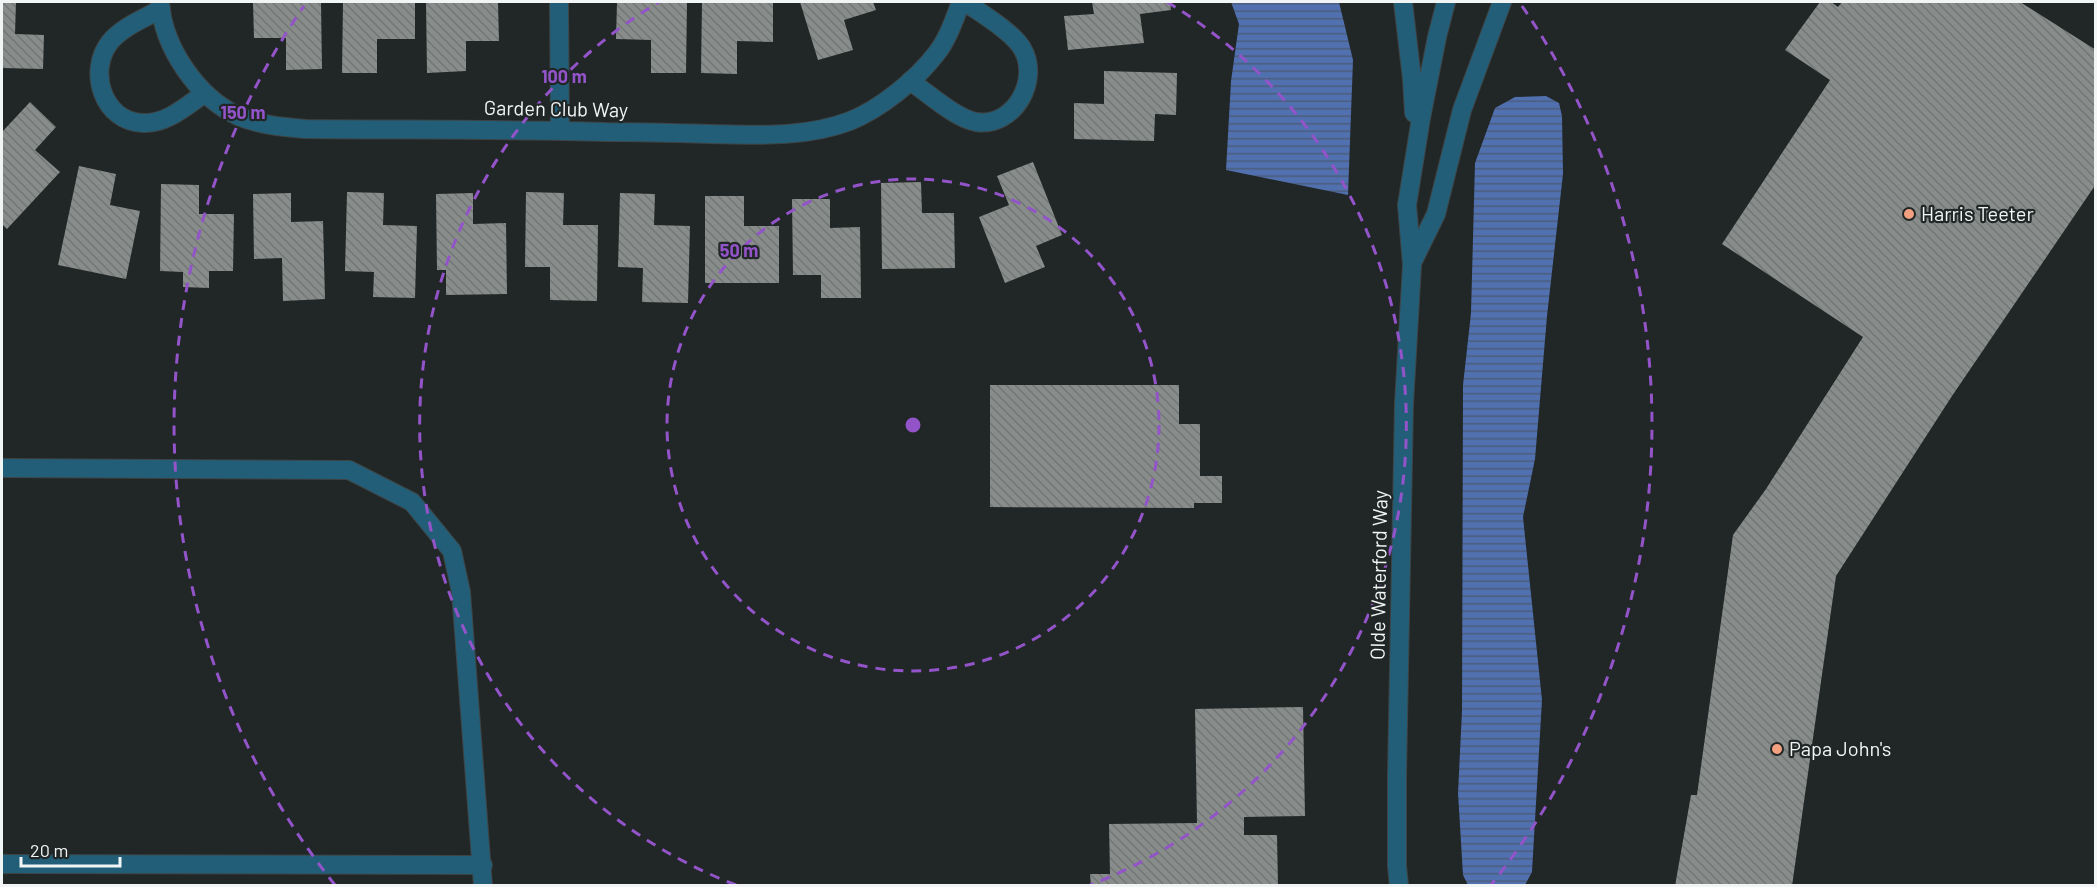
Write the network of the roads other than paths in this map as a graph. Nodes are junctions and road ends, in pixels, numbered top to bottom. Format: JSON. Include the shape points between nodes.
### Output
{"nodes":[{"id":1,"x":559,"y":2,"type":"edge"},
{"id":2,"x":963,"y":2,"type":"edge"},
{"id":3,"x":1403,"y":2,"type":"edge"},
{"id":4,"x":1446,"y":2,"type":"edge"},
{"id":5,"x":1502,"y":2,"type":"edge"},
{"id":6,"x":161,"y":5,"type":"edge"},
{"id":7,"x":910,"y":81,"type":"junction"},
{"id":8,"x":205,"y":93,"type":"junction"},
{"id":9,"x":560,"y":130,"type":"junction"},
{"id":10,"x":1416,"y":144,"type":"junction"},
{"id":11,"x":1412,"y":265,"type":"junction"},
{"id":12,"x":2,"y":468,"type":"edge"},
{"id":13,"x":2,"y":864,"type":"edge"},
{"id":14,"x":483,"y":865,"type":"junction"},
{"id":15,"x":483,"y":885,"type":"edge"},
{"id":16,"x":1399,"y":885,"type":"edge"}],
"edges":[{"from":1,"to":9,"type":"street"},
{"from":2,"to":7,"type":"street","name":"Garden Club Way","via":[[936,55]]},
{"from":2,"to":7,"type":"street","via":[[1015,39],[1023,50],[1027,78],[1018,105],[994,121],[978,122],[964,118]]},
{"from":3,"to":10,"type":"street"},
{"from":4,"to":10,"type":"street","name":"Olde Waterford Way"},
{"from":5,"to":11,"type":"street","name":"Olde Waterford Way","via":[[1462,110],[1436,214]]},
{"from":6,"to":8,"type":"street","name":"Garden Club Way","via":[[178,57]]},
{"from":6,"to":8,"type":"street","via":[[110,42],[99,69],[105,99],[114,111],[142,123],[170,117]]},
{"from":7,"to":9,"type":"street","name":"Garden Club Way","via":[[883,103],[850,121],[784,134]]},
{"from":8,"to":9,"type":"street","name":"Garden Club Way","via":[[238,116],[272,126]]},
{"from":10,"to":11,"type":"street","name":"Olde Waterford Way","via":[[1407,205]]},
{"from":11,"to":16,"type":"street","name":"Olde Waterford Way","via":[[1404,404]]},
{"from":12,"to":14,"type":"street","via":[[349,470],[411,502],[452,551],[462,592]]},
{"from":13,"to":14,"type":"street"},
{"from":14,"to":15,"type":"street"}]}
